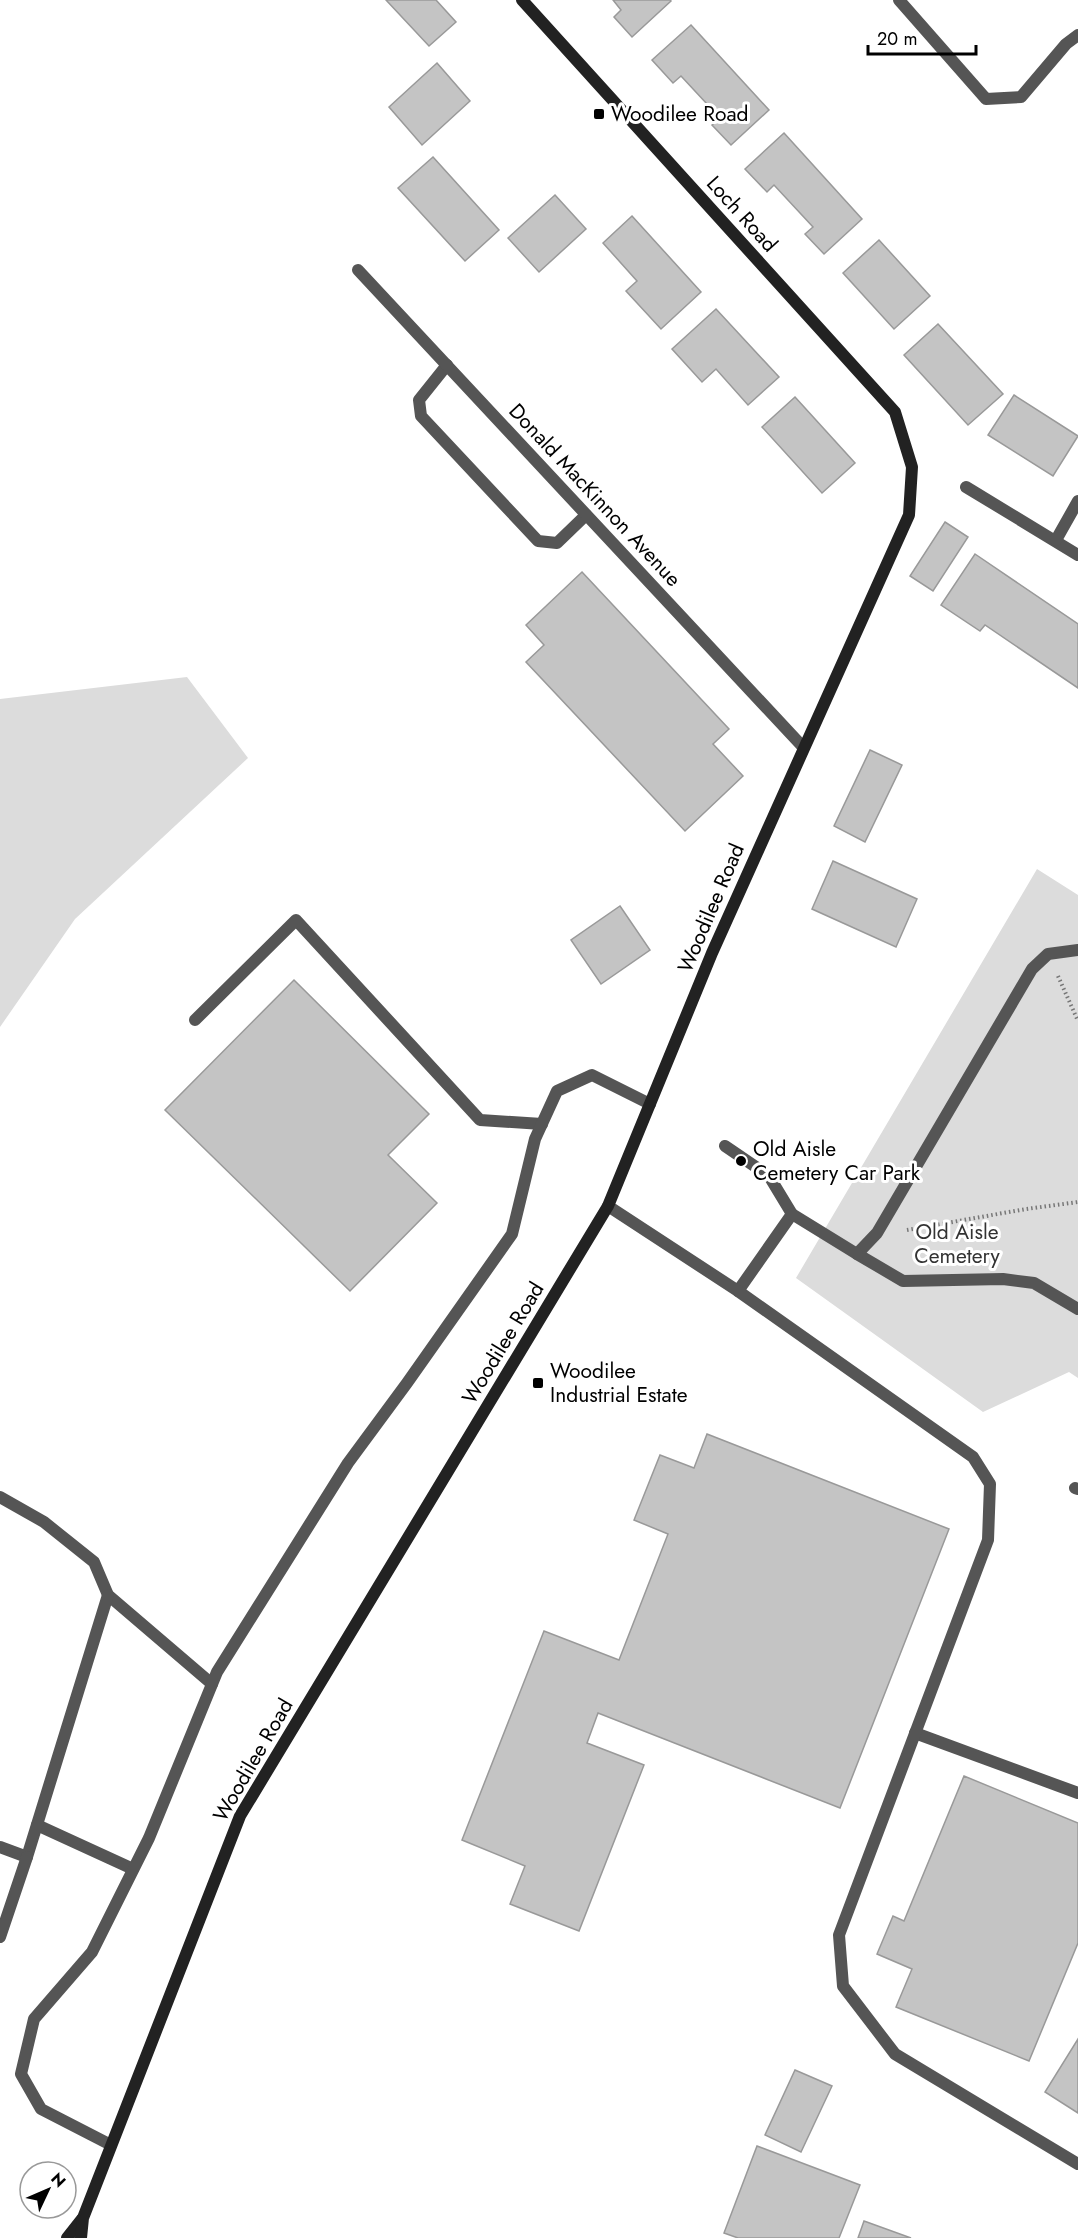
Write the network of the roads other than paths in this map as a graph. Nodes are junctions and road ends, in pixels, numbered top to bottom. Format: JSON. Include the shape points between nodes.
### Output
{"nodes":[{"id":1,"x":522,"y":0,"type":"edge"},
{"id":2,"x":899,"y":0,"type":"edge"},
{"id":3,"x":1078,"y":35,"type":"edge"},
{"id":4,"x":358,"y":270,"type":"dead end"},
{"id":5,"x":447,"y":365,"type":"junction"},
{"id":6,"x":912,"y":467,"type":"joint"},
{"id":7,"x":966,"y":487,"type":"dead end"},
{"id":8,"x":1078,"y":501,"type":"edge"},
{"id":9,"x":586,"y":515,"type":"junction"},
{"id":10,"x":1056,"y":540,"type":"junction"},
{"id":11,"x":1078,"y":555,"type":"edge"},
{"id":12,"x":803,"y":747,"type":"junction"},
{"id":13,"x":1078,"y":950,"type":"edge"},
{"id":14,"x":195,"y":1020,"type":"dead end"},
{"id":15,"x":650,"y":1104,"type":"junction"},
{"id":16,"x":542,"y":1124,"type":"junction"},
{"id":17,"x":725,"y":1146,"type":"dead end"},
{"id":18,"x":608,"y":1206,"type":"junction"},
{"id":19,"x":792,"y":1214,"type":"junction"},
{"id":20,"x":857,"y":1254,"type":"junction"},
{"id":21,"x":738,"y":1291,"type":"junction"},
{"id":22,"x":1078,"y":1309,"type":"edge"},
{"id":23,"x":0,"y":1497,"type":"edge"},
{"id":24,"x":108,"y":1594,"type":"junction"},
{"id":25,"x":212,"y":1684,"type":"junction"},
{"id":26,"x":915,"y":1733,"type":"junction"},
{"id":27,"x":1078,"y":1792,"type":"edge"},
{"id":28,"x":37,"y":1825,"type":"junction"},
{"id":29,"x":0,"y":1847,"type":"edge"},
{"id":30,"x":27,"y":1857,"type":"junction"},
{"id":31,"x":133,"y":1869,"type":"junction"},
{"id":32,"x":0,"y":1937,"type":"edge"},
{"id":33,"x":111,"y":2145,"type":"junction"},
{"id":34,"x":1078,"y":2164,"type":"edge"},
{"id":35,"x":83,"y":2218,"type":"junction"},
{"id":36,"x":67,"y":2238,"type":"edge"},
{"id":37,"x":81,"y":2238,"type":"edge"}],
"edges":[{"from":1,"to":6,"type":"street","name":"Loch Road","via":[[895,412]]},
{"from":2,"to":3,"type":"street","via":[[986,99],[1021,97]]},
{"from":4,"to":5,"type":"street","name":"Donald MacKinnon Avenue"},
{"from":5,"to":9,"type":"street","name":"Donald MacKinnon Avenue"},
{"from":5,"to":9,"type":"street","via":[[419,400],[421,416],[538,541],[557,543]]},
{"from":6,"to":12,"type":"street","name":"Woodilee Road","via":[[909,515]]},
{"from":7,"to":10,"type":"street"},
{"from":8,"to":10,"type":"street"},
{"from":9,"to":12,"type":"street","name":"Donald MacKinnon Avenue"},
{"from":10,"to":11,"type":"street"},
{"from":12,"to":15,"type":"street","name":"Woodilee Road"},
{"from":13,"to":20,"type":"street","via":[[1048,954],[1032,969],[877,1233]]},
{"from":14,"to":16,"type":"street","via":[[296,920],[480,1120]]},
{"from":15,"to":16,"type":"street","via":[[592,1075],[557,1091]]},
{"from":15,"to":18,"type":"street","name":"Woodilee Road"},
{"from":16,"to":25,"type":"street","via":[[512,1234],[348,1463]]},
{"from":17,"to":19,"type":"street","via":[[769,1176]]},
{"from":18,"to":21,"type":"street"},
{"from":18,"to":33,"type":"street","name":"Woodilee Road","via":[[240,1815]]},
{"from":19,"to":20,"type":"street"},
{"from":19,"to":21,"type":"street"},
{"from":20,"to":22,"type":"street","via":[[903,1281],[1003,1279],[1034,1283]]},
{"from":21,"to":26,"type":"street","via":[[973,1456],[990,1484],[988,1540]]},
{"from":23,"to":24,"type":"street","via":[[44,1522],[94,1562]]},
{"from":24,"to":25,"type":"street"},
{"from":24,"to":28,"type":"street"},
{"from":25,"to":31,"type":"street"},
{"from":26,"to":27,"type":"street"},
{"from":26,"to":34,"type":"street","via":[[839,1935],[843,1986],[894,2054]]},
{"from":28,"to":30,"type":"street"},
{"from":28,"to":31,"type":"street"},
{"from":29,"to":30,"type":"street"},
{"from":30,"to":32,"type":"street"},
{"from":31,"to":33,"type":"street","via":[[92,1952],[34,2019],[21,2074],[41,2109]]},
{"from":33,"to":35,"type":"street","name":"Woodilee Road"},
{"from":35,"to":36,"type":"street","name":"Woodilee Road"},
{"from":35,"to":37,"type":"street","name":"Woodilee Road"}]}
